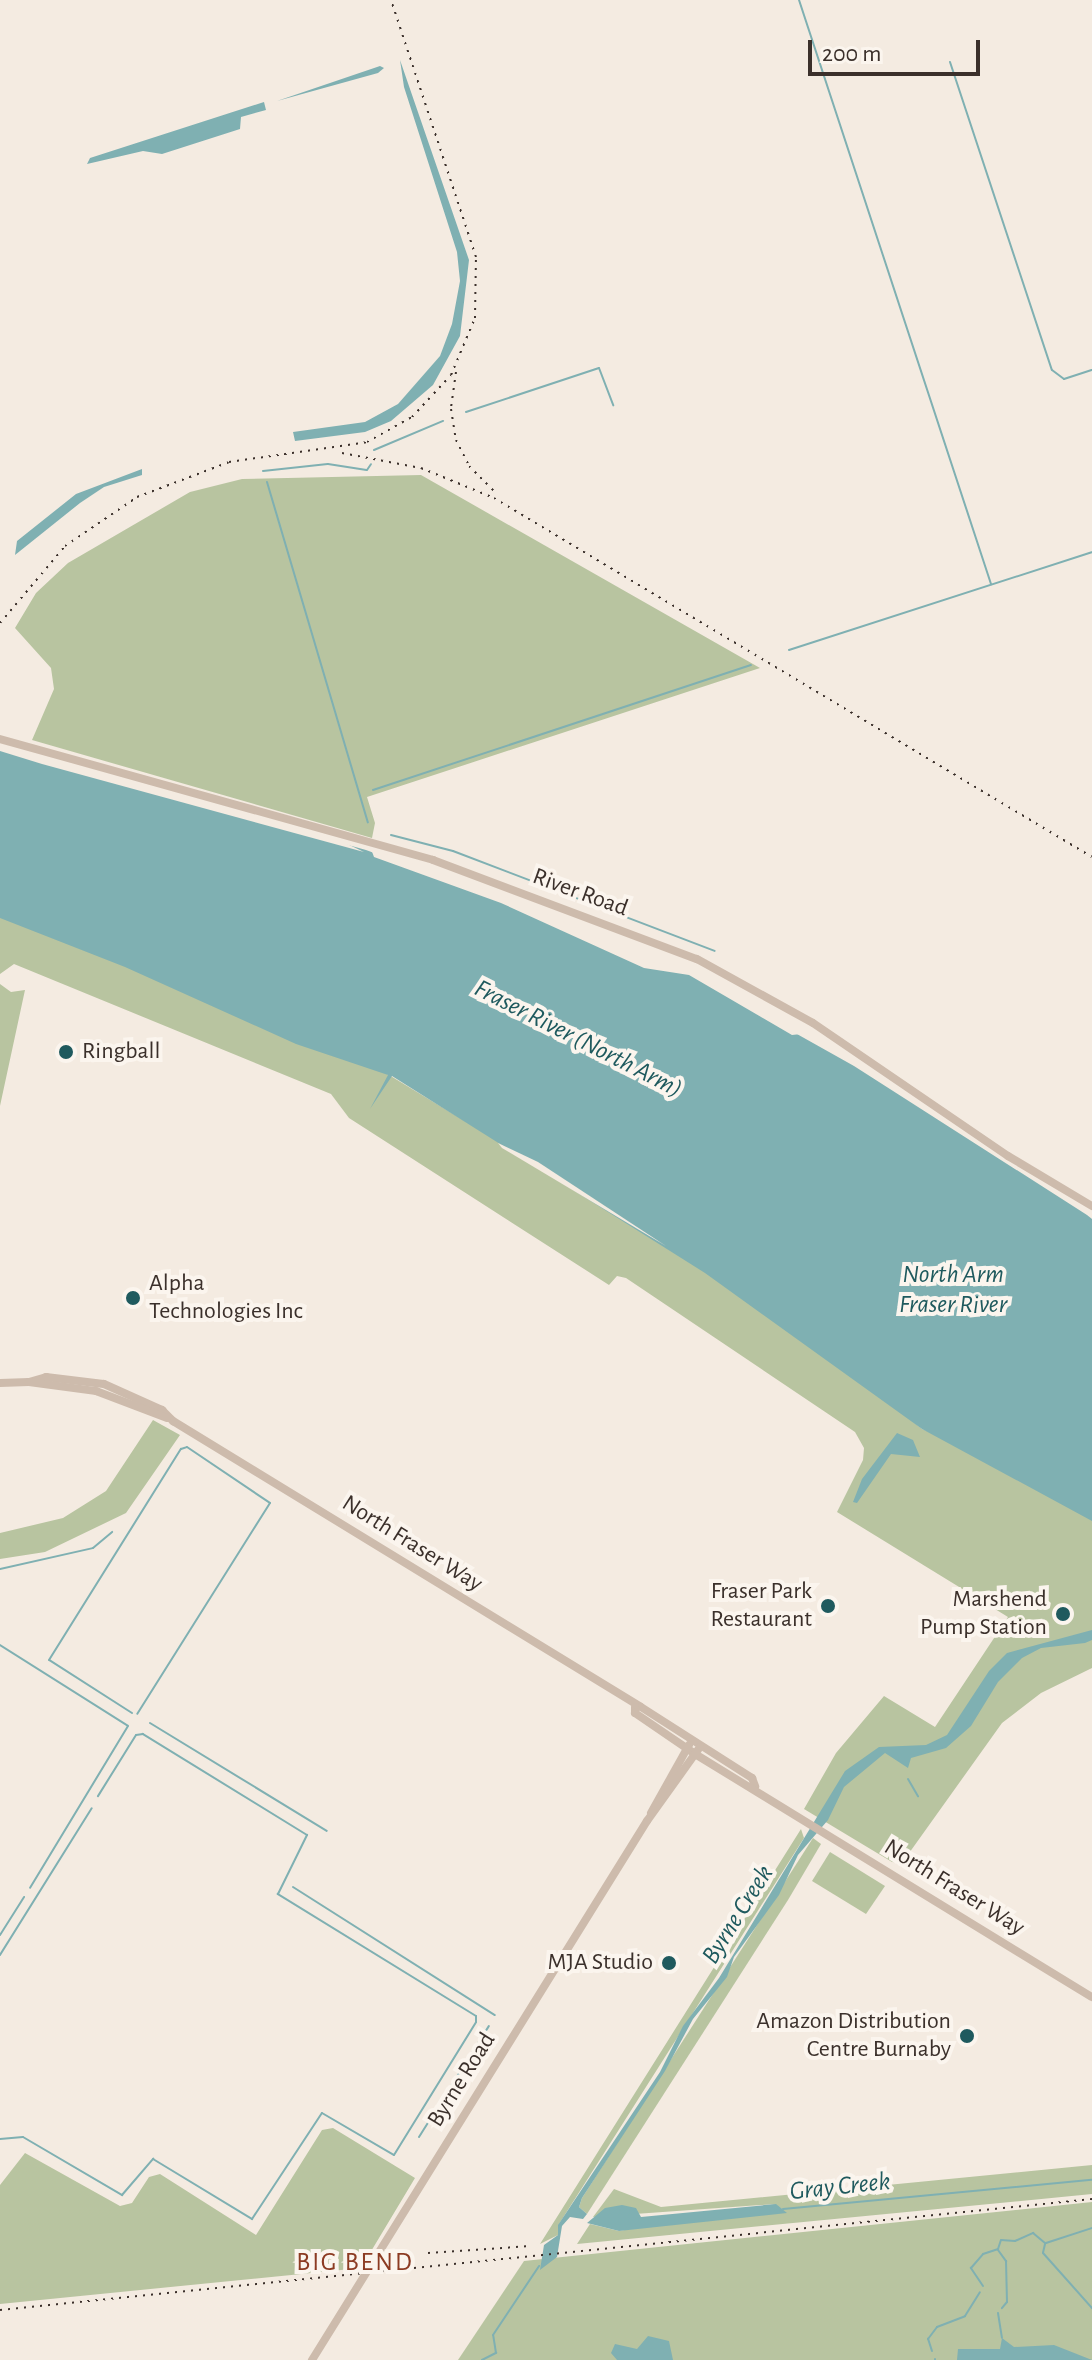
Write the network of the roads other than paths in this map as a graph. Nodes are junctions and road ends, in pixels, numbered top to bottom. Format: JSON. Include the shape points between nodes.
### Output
{"nodes":[{"id":1,"x":0,"y":739,"type":"edge"},
{"id":2,"x":1092,"y":1206,"type":"edge"},
{"id":3,"x":0,"y":1383,"type":"edge"},
{"id":4,"x":689,"y":1745,"type":"junction"},
{"id":5,"x":698,"y":1751,"type":"junction"},
{"id":6,"x":647,"y":1821,"type":"junction"},
{"id":7,"x":1092,"y":1997,"type":"edge"},
{"id":8,"x":312,"y":2360,"type":"edge"}],
"edges":[{"from":1,"to":2,"type":"street","name":"River Road","via":[[433,860],[697,959],[804,1017],[1008,1156]]},
{"from":3,"to":4,"type":"street","name":"North Fraser Way","via":[[96,1391],[167,1418]]},
{"from":4,"to":5,"type":"street","name":"North Fraser Way"},
{"from":4,"to":6,"type":"street","name":"Byrne Road"},
{"from":5,"to":6,"type":"street","name":"Byrne Road"},
{"from":5,"to":7,"type":"street","name":"North Fraser Way","via":[[745,1786],[755,1786]]},
{"from":6,"to":8,"type":"street","name":"Byrne Road"}]}
